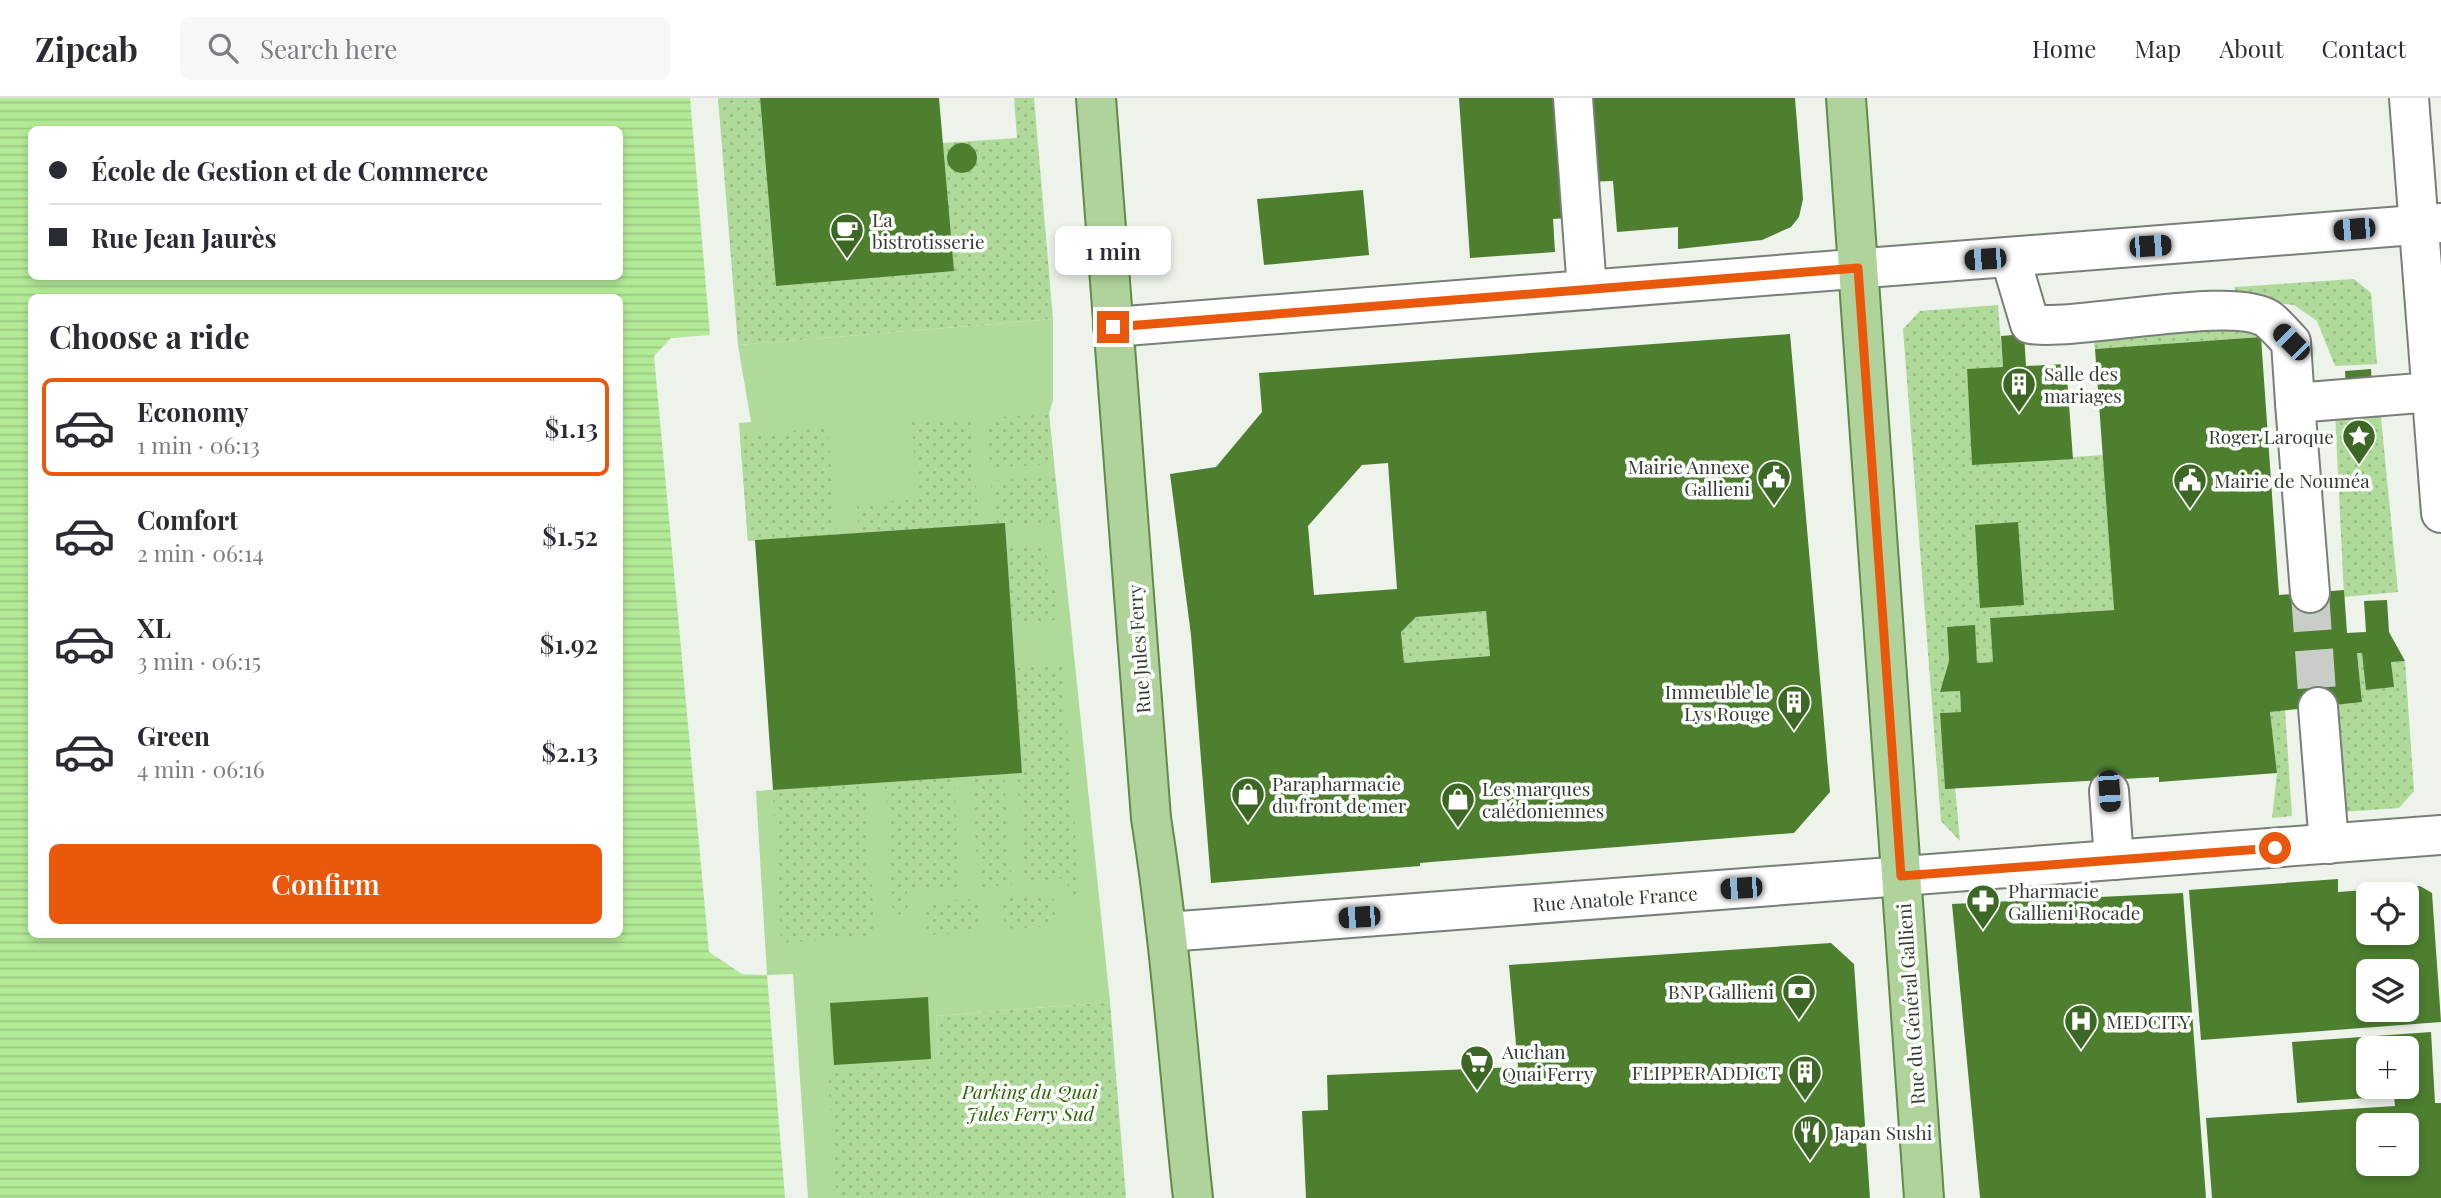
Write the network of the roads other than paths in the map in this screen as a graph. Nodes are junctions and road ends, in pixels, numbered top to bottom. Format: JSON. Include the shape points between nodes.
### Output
{"nodes":[{"id":1,"x":1096,"y":98,"type":"edge"},
{"id":2,"x":1573,"y":98,"type":"edge"},
{"id":3,"x":1846,"y":98,"type":"edge"},
{"id":4,"x":2409,"y":98,"type":"edge"},
{"id":5,"x":2430,"y":224,"type":"edge"},
{"id":6,"x":2010,"y":257,"type":"junction"},
{"id":7,"x":1858,"y":268,"type":"junction"},
{"id":8,"x":1587,"y":290,"type":"junction"},
{"id":9,"x":1113,"y":327,"type":"junction"},
{"id":10,"x":2432,"y":391,"type":"junction"},
{"id":11,"x":2295,"y":403,"type":"junction"},
{"id":12,"x":2441,"y":513,"type":"edge"},
{"id":13,"x":2310,"y":593,"type":"tunnel mouth"},
{"id":14,"x":2318,"y":707,"type":"tunnel mouth"},
{"id":15,"x":2109,"y":791,"type":"dead end"},
{"id":16,"x":2441,"y":835,"type":"edge"},
{"id":17,"x":2329,"y":844,"type":"junction"},
{"id":18,"x":2113,"y":860,"type":"junction"},
{"id":19,"x":1901,"y":876,"type":"junction"},
{"id":20,"x":1167,"y":932,"type":"junction"},
{"id":21,"x":1193,"y":1198,"type":"edge"},
{"id":22,"x":1924,"y":1198,"type":"edge"}],
"edges":[{"from":1,"to":9,"type":"main road","name":"Rue Jules Ferry"},
{"from":2,"to":8,"type":"street"},
{"from":3,"to":7,"type":"main road","name":"Rue du Général Gallieni"},
{"from":4,"to":5,"type":"street"},
{"from":5,"to":6,"type":"street"},
{"from":5,"to":10,"type":"street"},
{"from":6,"to":7,"type":"street"},
{"from":6,"to":11,"type":"street","via":[[2031,324],[2052,327],[2237,311],[2267,318],[2291,342]]},
{"from":7,"to":8,"type":"street"},
{"from":7,"to":19,"type":"main road","name":"Rue du Général Gallieni"},
{"from":8,"to":9,"type":"street"},
{"from":9,"to":20,"type":"main road","name":"Rue Jules Ferry","via":[[1151,818]]},
{"from":10,"to":11,"type":"street"},
{"from":10,"to":12,"type":"street"},
{"from":11,"to":13,"type":"street"},
{"from":14,"to":17,"type":"street"},
{"from":15,"to":18,"type":"street"},
{"from":16,"to":17,"type":"street","name":"Rue Anatole France"},
{"from":17,"to":18,"type":"street","name":"Rue Anatole France"},
{"from":18,"to":19,"type":"street","name":"Rue Anatole France"},
{"from":19,"to":20,"type":"street","name":"Rue Anatole France"},
{"from":19,"to":22,"type":"main road","name":"Rue du Général Gallieni"},
{"from":20,"to":21,"type":"main road","name":"Rue Jules Ferry"}]}
